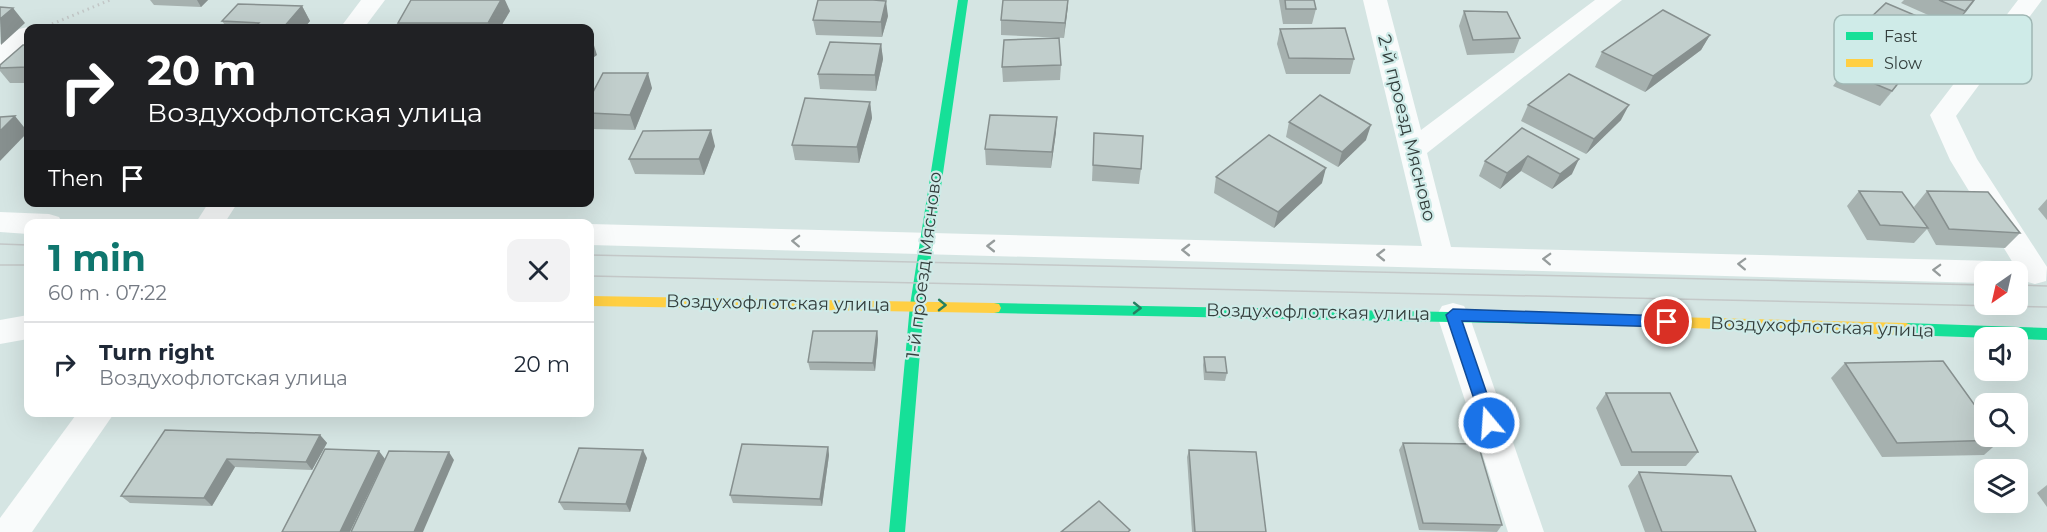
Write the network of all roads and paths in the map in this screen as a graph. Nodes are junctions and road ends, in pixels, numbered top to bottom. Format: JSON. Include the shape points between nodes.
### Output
{"nodes":[{"id":1,"x":110,"y":0,"type":"edge"},
{"id":2,"x":373,"y":0,"type":"edge"},
{"id":3,"x":963,"y":0,"type":"edge"},
{"id":4,"x":1375,"y":0,"type":"edge"},
{"id":5,"x":1610,"y":0,"type":"edge"},
{"id":6,"x":2030,"y":0,"type":"edge"},
{"id":7,"x":2019,"y":15,"type":"edge"},
{"id":8,"x":52,"y":24,"type":"edge"},
{"id":9,"x":355,"y":24,"type":"edge"},
{"id":10,"x":24,"y":40,"type":"edge"},
{"id":11,"x":0,"y":56,"type":"edge"},
{"id":12,"x":1966,"y":84,"type":"edge"},
{"id":13,"x":1412,"y":150,"type":"junction"},
{"id":14,"x":0,"y":222,"type":"edge"},
{"id":15,"x":24,"y":223,"type":"edge"},
{"id":16,"x":594,"y":235,"type":"edge"},
{"id":17,"x":925,"y":244,"type":"junction"},
{"id":18,"x":1439,"y":256,"type":"junction"},
{"id":19,"x":1974,"y":271,"type":"edge"},
{"id":20,"x":2033,"y":272,"type":"edge"},
{"id":21,"x":594,"y":301,"type":"edge"},
{"id":22,"x":917,"y":305,"type":"junction"},
{"id":23,"x":1453,"y":315,"type":"junction"},
{"id":24,"x":24,"y":328,"type":"edge"},
{"id":25,"x":0,"y":332,"type":"edge"},
{"id":26,"x":2047,"y":334,"type":"edge"},
{"id":27,"x":94,"y":417,"type":"edge"},
{"id":28,"x":12,"y":532,"type":"edge"},
{"id":29,"x":897,"y":532,"type":"edge"},
{"id":30,"x":1526,"y":532,"type":"edge"}],
"edges":[{"from":1,"to":8,"type":"path"},
{"from":2,"to":9,"type":"street"},
{"from":3,"to":17,"type":"street","name":"1-й проезд Мясново"},
{"from":4,"to":13,"type":"street","name":"2-й проезд Мясново"},
{"from":5,"to":13,"type":"street"},
{"from":6,"to":7,"type":"street"},
{"from":10,"to":11,"type":"street"},
{"from":12,"to":20,"type":"street","via":[[1943,115],[1964,160]]},
{"from":13,"to":18,"type":"street","name":"2-й проезд Мясново"},
{"from":14,"to":15,"type":"street"},
{"from":17,"to":16,"type":"street","one_way":true},
{"from":18,"to":17,"type":"street","one_way":true},
{"from":17,"to":22,"type":"street","name":"1-й проезд Мясново"},
{"from":19,"to":18,"type":"street","one_way":true},
{"from":21,"to":22,"type":"street","name":"Воздухофлотская улица"},
{"from":22,"to":23,"type":"street","name":"Воздухофлотская улица","one_way":true},
{"from":22,"to":29,"type":"street","name":"1-й проезд Мясново"},
{"from":23,"to":26,"type":"street","name":"Воздухофлотская улица"},
{"from":23,"to":30,"type":"street"},
{"from":24,"to":25,"type":"street"},
{"from":27,"to":28,"type":"street"}]}
